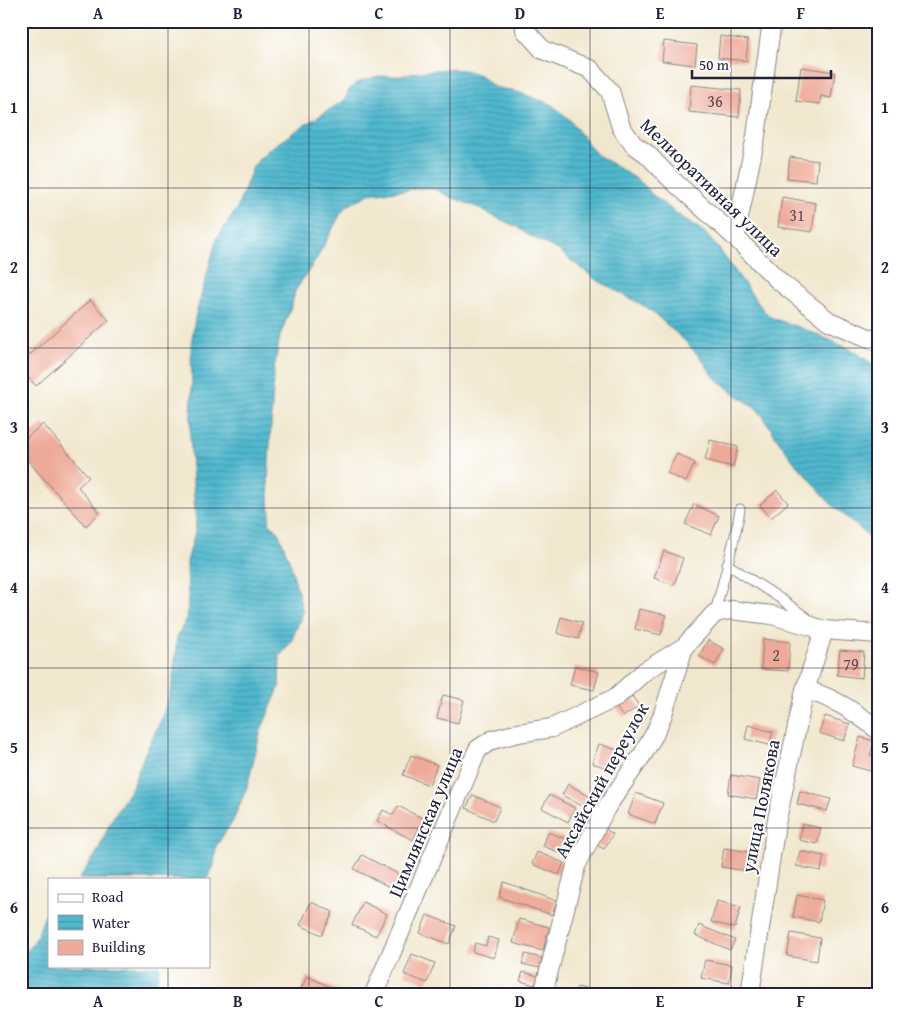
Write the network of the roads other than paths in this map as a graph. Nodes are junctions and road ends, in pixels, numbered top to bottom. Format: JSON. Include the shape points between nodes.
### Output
{"nodes":[{"id":1,"x":526,"y":21,"type":"edge"},
{"id":2,"x":772,"y":21,"type":"edge"},
{"id":3,"x":735,"y":237,"type":"junction"},
{"id":4,"x":878,"y":342,"type":"edge"},
{"id":5,"x":740,"y":509,"type":"dead end"},
{"id":6,"x":727,"y":564,"type":"junction"},
{"id":7,"x":715,"y":614,"type":"junction"},
{"id":8,"x":824,"y":630,"type":"junction"},
{"id":9,"x":878,"y":634,"type":"edge"},
{"id":10,"x":684,"y":646,"type":"junction"},
{"id":11,"x":805,"y":690,"type":"junction"},
{"id":12,"x":878,"y":730,"type":"edge"},
{"id":13,"x":374,"y":994,"type":"edge"},
{"id":14,"x":544,"y":994,"type":"edge"},
{"id":15,"x":750,"y":994,"type":"edge"}],
"edges":[{"from":1,"to":3,"type":"street","name":"Мелиоративная улица","via":[[525,30],[543,50],[590,69],[610,91],[621,127],[633,144]]},
{"from":2,"to":3,"type":"street","via":[[756,136]]},
{"from":3,"to":4,"type":"street","name":"Мелиоративная улица","via":[[779,281],[829,321]]},
{"from":5,"to":6,"type":"lane","via":[[736,538]]},
{"from":6,"to":7,"type":"lane"},
{"from":6,"to":8,"type":"lane"},
{"from":7,"to":8,"type":"street","via":[[731,610],[772,615]]},
{"from":7,"to":10,"type":"street","name":"Цимлянская улица"},
{"from":8,"to":9,"type":"street"},
{"from":8,"to":11,"type":"street","name":"улица Полякова"},
{"from":10,"to":13,"type":"street","name":"Цимлянская улица","via":[[645,671],[615,698],[552,728],[492,740],[478,749]]},
{"from":10,"to":14,"type":"street","name":"Аксайский переулок","via":[[655,733],[606,808],[576,866]]},
{"from":11,"to":12,"type":"street","via":[[839,704]]},
{"from":11,"to":15,"type":"street","name":"улица Полякова","via":[[776,824]]}]}
